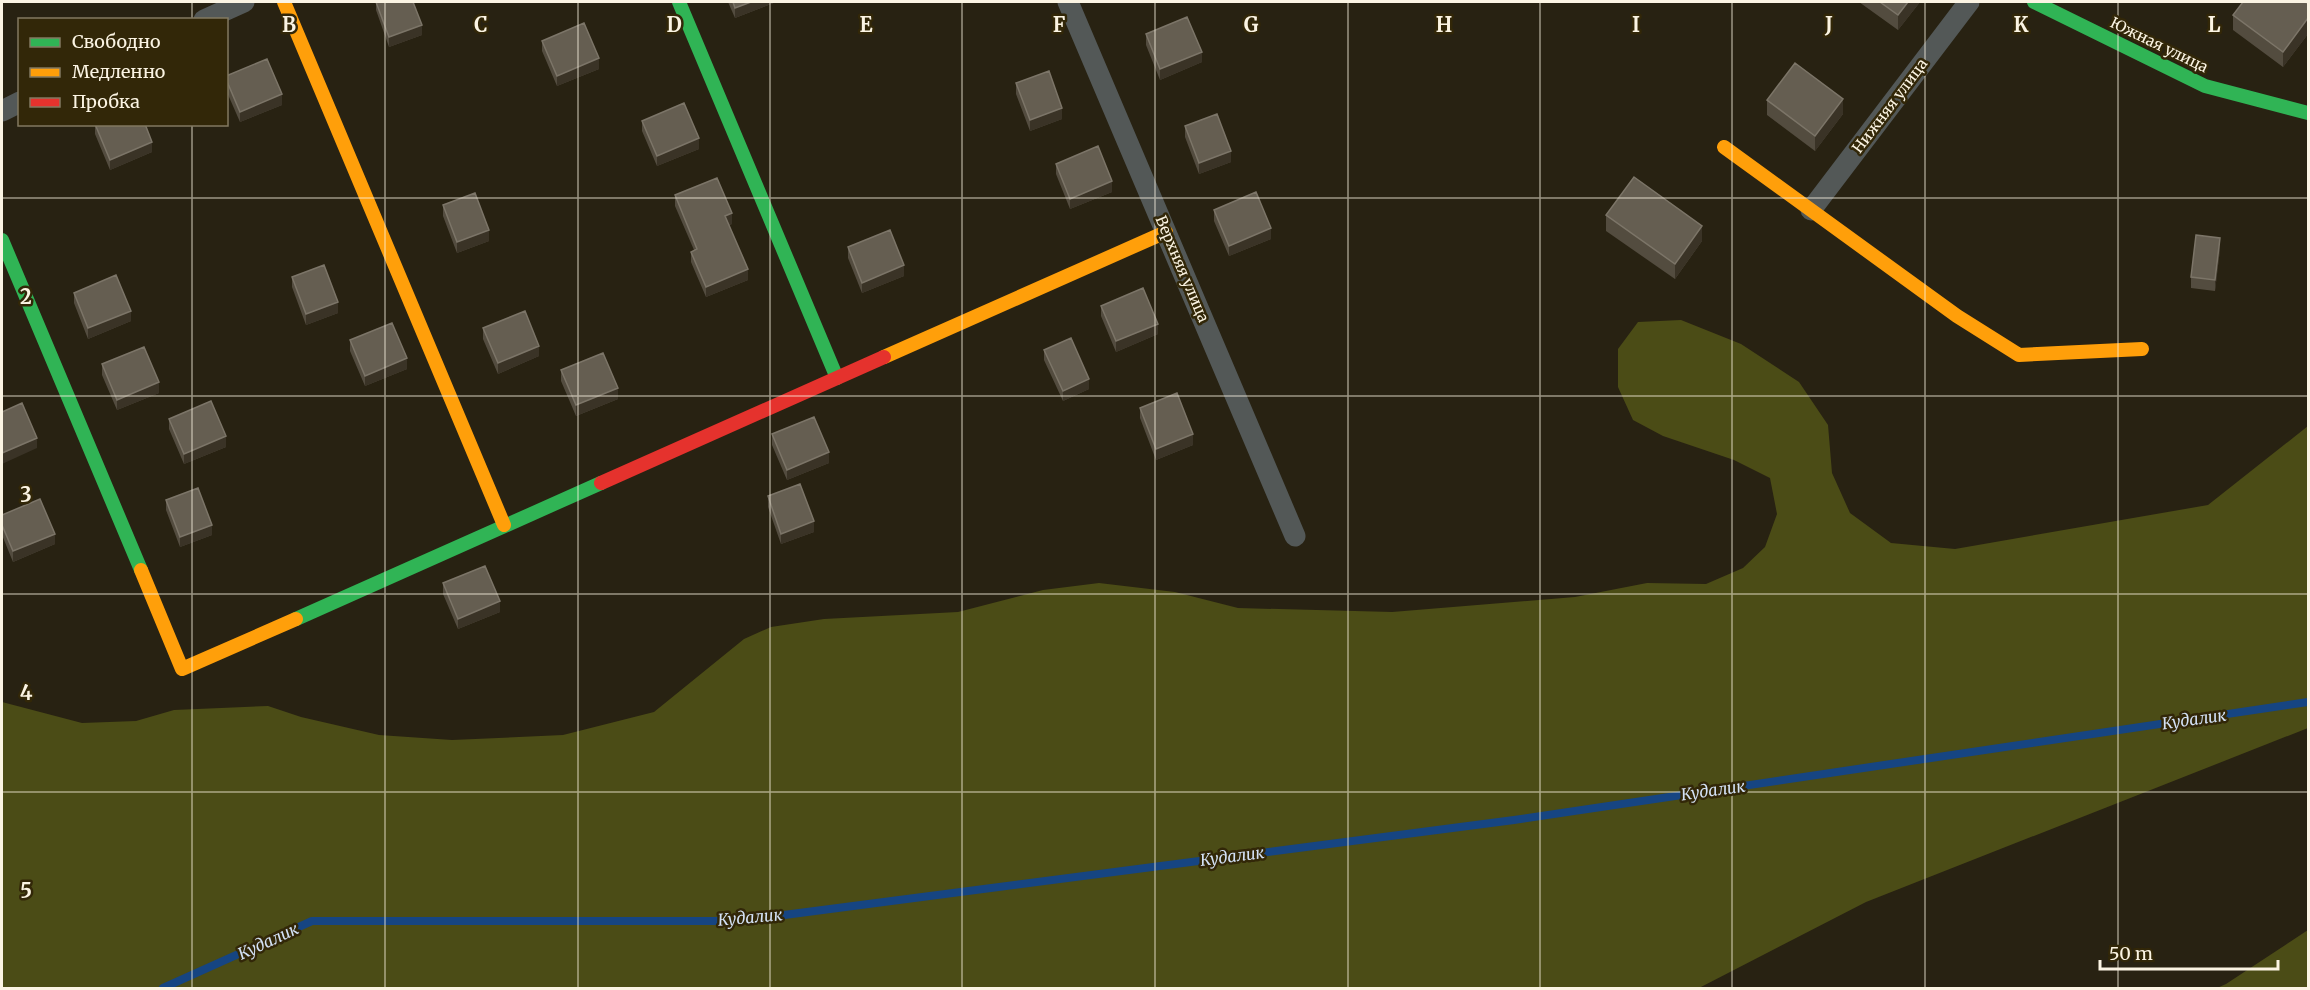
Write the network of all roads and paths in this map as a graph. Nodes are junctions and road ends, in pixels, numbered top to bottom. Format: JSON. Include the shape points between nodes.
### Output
{"nodes":[{"id":1,"x":244,"y":2,"type":"edge"},
{"id":2,"x":284,"y":2,"type":"edge"},
{"id":3,"x":679,"y":2,"type":"edge"},
{"id":4,"x":1068,"y":2,"type":"edge"},
{"id":5,"x":1969,"y":2,"type":"edge"},
{"id":6,"x":2034,"y":2,"type":"edge"},
{"id":7,"x":208,"y":18,"type":"edge"},
{"id":8,"x":18,"y":103,"type":"edge"},
{"id":9,"x":2,"y":111,"type":"edge"},
{"id":10,"x":2308,"y":113,"type":"edge"},
{"id":11,"x":1724,"y":147,"type":"dead end"},
{"id":12,"x":1811,"y":210,"type":"junction"},
{"id":13,"x":1166,"y":232,"type":"junction"},
{"id":14,"x":2,"y":240,"type":"edge"},
{"id":15,"x":2142,"y":349,"type":"dead end"},
{"id":16,"x":837,"y":378,"type":"junction"},
{"id":17,"x":504,"y":525,"type":"junction"},
{"id":18,"x":1295,"y":536,"type":"dead end"}],
"edges":[{"from":1,"to":7,"type":"street"},
{"from":2,"to":17,"type":"street"},
{"from":3,"to":16,"type":"street"},
{"from":4,"to":13,"type":"street","name":"Верхняя улица"},
{"from":5,"to":12,"type":"street","name":"Нижняя улица"},
{"from":6,"to":10,"type":"street","name":"Южная улица","via":[[2205,86]]},
{"from":8,"to":9,"type":"street"},
{"from":11,"to":12,"type":"street"},
{"from":12,"to":15,"type":"street","via":[[1957,316],[2019,355]]},
{"from":13,"to":16,"type":"street"},
{"from":13,"to":18,"type":"street","name":"Верхняя улица"},
{"from":14,"to":17,"type":"street","via":[[182,669]]},
{"from":16,"to":17,"type":"street"}]}
